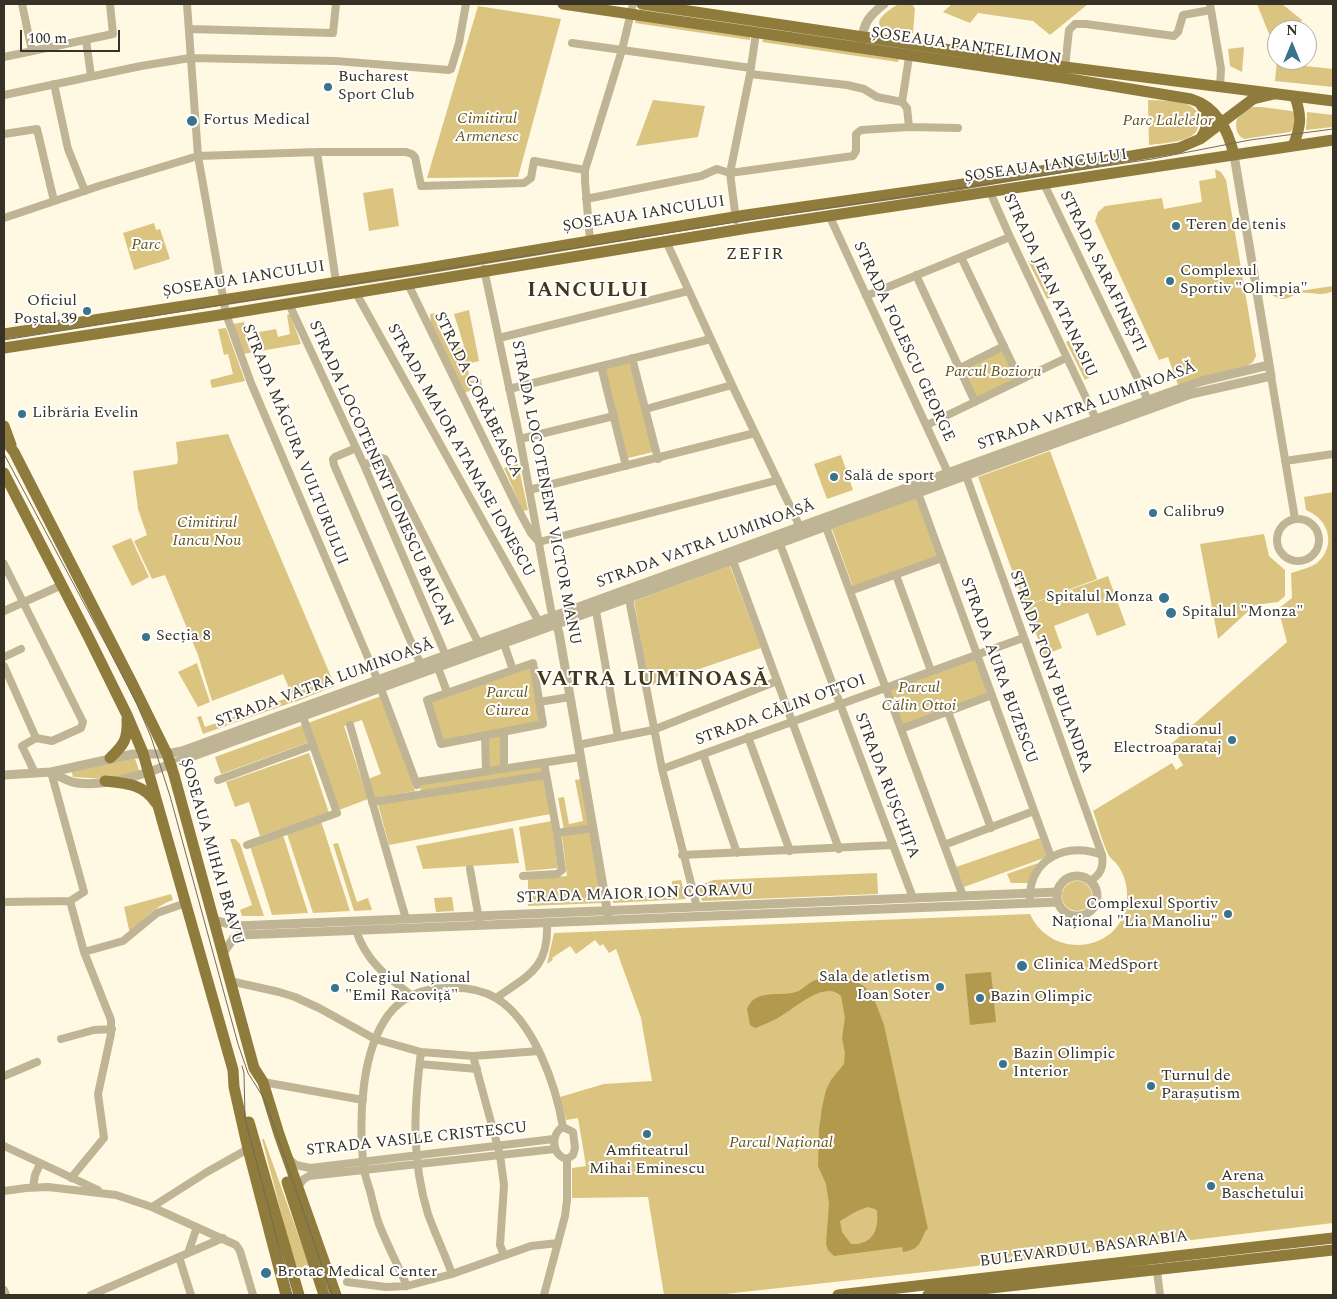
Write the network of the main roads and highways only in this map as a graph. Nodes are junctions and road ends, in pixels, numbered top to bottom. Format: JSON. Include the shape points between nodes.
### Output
{"nodes":[{"id":1,"x":563,"y":4,"type":"edge"},
{"id":2,"x":642,"y":4,"type":"edge"},
{"id":3,"x":689,"y":7,"type":"edge"},
{"id":4,"x":632,"y":9,"type":"edge"},
{"id":5,"x":861,"y":43,"type":"junction"},
{"id":6,"x":911,"y":50,"type":"junction"},
{"id":7,"x":1274,"y":94,"type":"junction"},
{"id":8,"x":1294,"y":97,"type":"junction"},
{"id":9,"x":1191,"y":99,"type":"junction"},
{"id":10,"x":1333,"y":101,"type":"edge"},
{"id":11,"x":1222,"y":123,"type":"junction"},
{"id":12,"x":1200,"y":139,"type":"junction"},
{"id":13,"x":1333,"y":140,"type":"edge"},
{"id":14,"x":1293,"y":146,"type":"junction"},
{"id":15,"x":1234,"y":155,"type":"junction"},
{"id":16,"x":4,"y":334,"type":"edge"},
{"id":17,"x":4,"y":348,"type":"edge"},
{"id":18,"x":4,"y":426,"type":"edge"},
{"id":19,"x":4,"y":439,"type":"edge"},
{"id":20,"x":14,"y":452,"type":"junction"},
{"id":21,"x":4,"y":473,"type":"edge"},
{"id":22,"x":127,"y":715,"type":"junction"},
{"id":23,"x":110,"y":758,"type":"road end"},
{"id":24,"x":105,"y":782,"type":"road end"},
{"id":25,"x":159,"y":808,"type":"junction"},
{"id":26,"x":254,"y":1068,"type":"junction"},
{"id":27,"x":233,"y":1070,"type":"junction"},
{"id":28,"x":1333,"y":1238,"type":"edge"},
{"id":29,"x":1333,"y":1250,"type":"edge"},
{"id":30,"x":928,"y":1292,"type":"edge"},
{"id":31,"x":286,"y":1295,"type":"edge"},
{"id":32,"x":299,"y":1295,"type":"edge"},
{"id":33,"x":324,"y":1295,"type":"edge"},
{"id":34,"x":336,"y":1295,"type":"edge"},
{"id":35,"x":838,"y":1295,"type":"edge"}],
"edges":[{"from":1,"to":4,"type":"main road","name":"ȘOSEAUA PANTELIMON"},
{"from":2,"to":3,"type":"main road","name":"ȘOSEAUA PANTELIMON"},
{"from":3,"to":5,"type":"main road","name":"ȘOSEAUA PANTELIMON"},
{"from":4,"to":5,"type":"main road","name":"ȘOSEAUA PANTELIMON","via":[[756,33]]},
{"from":5,"to":6,"type":"main road","name":"ȘOSEAUA PANTELIMON"},
{"from":6,"to":7,"type":"main road","name":"ȘOSEAUA PANTELIMON"},
{"from":6,"to":9,"type":"main road","name":"ȘOSEAUA PANTELIMON"},
{"from":7,"to":8,"type":"main road","name":"ȘOSEAUA PANTELIMON"},
{"from":7,"to":11,"type":"main road","name":"ȘOSEAUA IANCULUI","via":[[1253,99]]},
{"from":8,"to":10,"type":"main road","name":"ȘOSEAUA PANTELIMON"},
{"from":8,"to":14,"type":"main road","via":[[1301,120]]},
{"from":9,"to":11,"type":"main road","name":"ȘOSEAUA PANTELIMON","via":[[1209,108]]},
{"from":9,"to":12,"type":"main road","via":[[1203,107],[1207,117],[1206,130]]},
{"from":11,"to":12,"type":"main road","name":"ȘOSEAUA IANCULUI"},
{"from":11,"to":15,"type":"main road","name":"ȘOSEAUA PANTELIMON"},
{"from":12,"to":16,"type":"main road","name":"ȘOSEAUA IANCULUI","via":[[1179,148],[957,185],[736,217]]},
{"from":13,"to":14,"type":"main road"},
{"from":14,"to":15,"type":"main road"},
{"from":15,"to":17,"type":"main road","name":"ȘOSEAUA IANCULUI","via":[[829,215]]},
{"from":18,"to":20,"type":"main road"},
{"from":19,"to":20,"type":"main road","name":"ȘOSEAUA MIHAI BRAVU"},
{"from":20,"to":26,"type":"main road","name":"ȘOSEAUA MIHAI BRAVU","via":[[169,759]]},
{"from":21,"to":22,"type":"main road"},
{"from":22,"to":23,"type":"main road","via":[[126,738]]},
{"from":22,"to":25,"type":"main road","via":[[154,771]]},
{"from":24,"to":25,"type":"main road","via":[[140,787]]},
{"from":25,"to":27,"type":"main road"},
{"from":26,"to":33,"type":"main road"},
{"from":26,"to":34,"type":"main road","name":"ȘOSEAUA MIHAI BRAVU","via":[[263,1082]]},
{"from":27,"to":31,"type":"main road","via":[[248,1149]]},
{"from":27,"to":32,"type":"main road"},
{"from":28,"to":30,"type":"main road","name":"BULEVARDUL BASARABIA"},
{"from":29,"to":30,"type":"main road","name":"BULEVARDUL BASARABIA","via":[[1157,1271]]},
{"from":30,"to":35,"type":"main road","name":"BULEVARDUL BASARABIA"}]}
